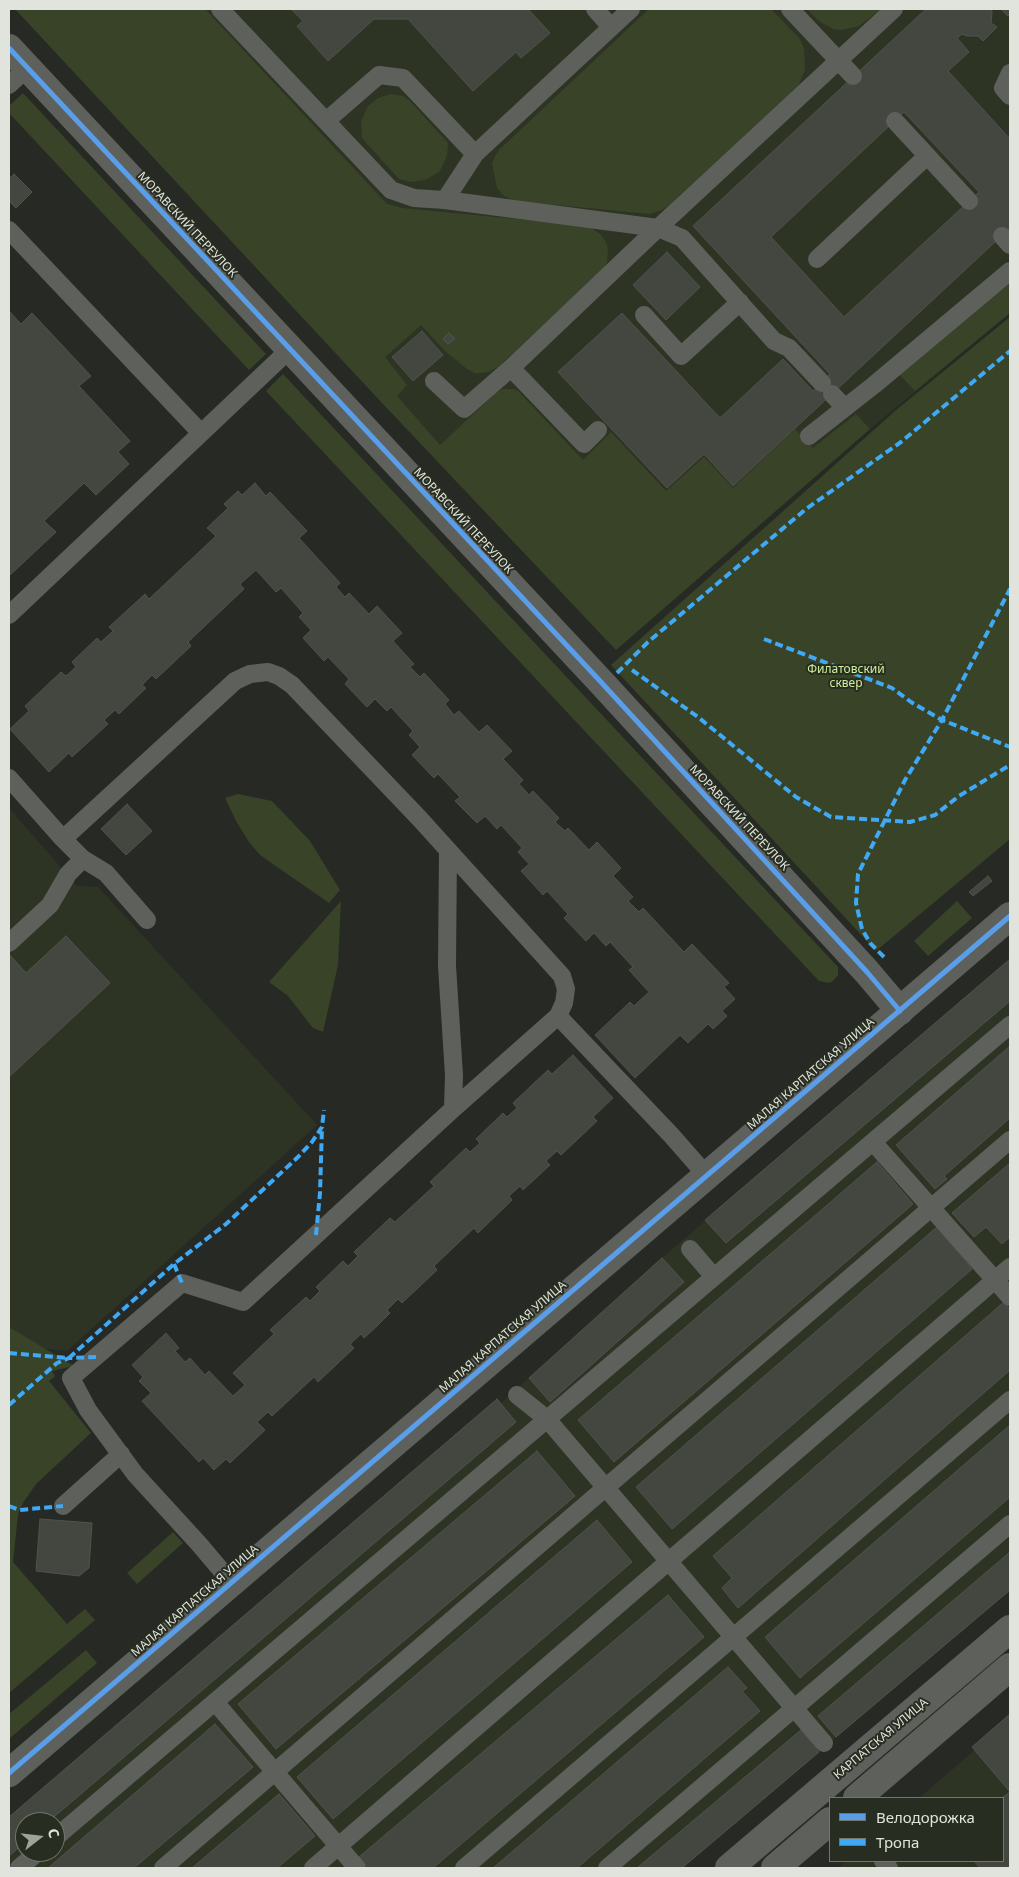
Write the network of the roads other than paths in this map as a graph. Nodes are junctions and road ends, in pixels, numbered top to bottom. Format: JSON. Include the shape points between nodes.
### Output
{"nodes":[{"id":1,"x":220,"y":9,"type":"edge"},
{"id":2,"x":595,"y":9,"type":"edge"},
{"id":3,"x":631,"y":9,"type":"edge"},
{"id":4,"x":790,"y":9,"type":"edge"},
{"id":5,"x":894,"y":9,"type":"edge"},
{"id":6,"x":611,"y":27,"type":"junction"},
{"id":7,"x":9,"y":48,"type":"edge"},
{"id":8,"x":838,"y":60,"type":"junction"},
{"id":9,"x":1010,"y":73,"type":"edge"},
{"id":10,"x":18,"y":76,"type":"edge"},
{"id":11,"x":853,"y":76,"type":"dead end"},
{"id":12,"x":1010,"y":96,"type":"edge"},
{"id":13,"x":326,"y":121,"type":"junction"},
{"id":14,"x":895,"y":121,"type":"dead end"},
{"id":15,"x":475,"y":154,"type":"junction"},
{"id":16,"x":927,"y":156,"type":"junction"},
{"id":17,"x":445,"y":200,"type":"junction"},
{"id":18,"x":969,"y":201,"type":"dead end"},
{"id":19,"x":658,"y":228,"type":"junction"},
{"id":20,"x":9,"y":230,"type":"edge"},
{"id":21,"x":817,"y":259,"type":"dead end"},
{"id":22,"x":1010,"y":271,"type":"edge"},
{"id":23,"x":740,"y":302,"type":"junction"},
{"id":24,"x":644,"y":315,"type":"dead end"},
{"id":25,"x":289,"y":350,"type":"junction"},
{"id":26,"x":511,"y":368,"type":"junction"},
{"id":27,"x":434,"y":381,"type":"dead end"},
{"id":28,"x":845,"y":408,"type":"junction"},
{"id":29,"x":598,"y":430,"type":"dead end"},
{"id":30,"x":201,"y":433,"type":"junction"},
{"id":31,"x":809,"y":436,"type":"dead end"},
{"id":32,"x":9,"y":615,"type":"edge"},
{"id":33,"x":9,"y":778,"type":"edge"},
{"id":34,"x":63,"y":839,"type":"junction"},
{"id":35,"x":448,"y":850,"type":"junction"},
{"id":36,"x":83,"y":859,"type":"junction"},
{"id":37,"x":1010,"y":916,"type":"edge"},
{"id":38,"x":147,"y":920,"type":"dead end"},
{"id":39,"x":9,"y":943,"type":"edge"},
{"id":40,"x":900,"y":1011,"type":"junction"},
{"id":41,"x":558,"y":1016,"type":"junction"},
{"id":42,"x":1010,"y":1025,"type":"edge"},
{"id":43,"x":453,"y":1109,"type":"junction"},
{"id":44,"x":1010,"y":1140,"type":"edge"},
{"id":45,"x":873,"y":1142,"type":"junction"},
{"id":46,"x":707,"y":1176,"type":"junction"},
{"id":47,"x":932,"y":1208,"type":"junction"},
{"id":48,"x":690,"y":1249,"type":"dead end"},
{"id":49,"x":1010,"y":1267,"type":"edge"},
{"id":50,"x":714,"y":1277,"type":"junction"},
{"id":51,"x":996,"y":1280,"type":"junction"},
{"id":52,"x":1010,"y":1297,"type":"edge"},
{"id":53,"x":517,"y":1395,"type":"dead end"},
{"id":54,"x":1010,"y":1400,"type":"edge"},
{"id":55,"x":547,"y":1419,"type":"junction"},
{"id":56,"x":121,"y":1454,"type":"junction"},
{"id":57,"x":606,"y":1487,"type":"junction"},
{"id":58,"x":63,"y":1506,"type":"dead end"},
{"id":59,"x":1010,"y":1524,"type":"edge"},
{"id":60,"x":669,"y":1561,"type":"junction"},
{"id":61,"x":232,"y":1583,"type":"junction"},
{"id":62,"x":1010,"y":1628,"type":"edge"},
{"id":63,"x":734,"y":1637,"type":"junction"},
{"id":64,"x":1010,"y":1667,"type":"edge"},
{"id":65,"x":215,"y":1702,"type":"junction"},
{"id":66,"x":794,"y":1708,"type":"junction"},
{"id":67,"x":824,"y":1743,"type":"dead end"},
{"id":68,"x":275,"y":1772,"type":"junction"},
{"id":69,"x":9,"y":1773,"type":"edge"},
{"id":70,"x":827,"y":1793,"type":"edge"},
{"id":71,"x":858,"y":1797,"type":"edge"},
{"id":72,"x":829,"y":1822,"type":"edge"},
{"id":73,"x":65,"y":1830,"type":"edge"},
{"id":74,"x":339,"y":1846,"type":"junction"},
{"id":75,"x":163,"y":1868,"type":"edge"},
{"id":76,"x":313,"y":1868,"type":"edge"},
{"id":77,"x":358,"y":1868,"type":"edge"},
{"id":78,"x":464,"y":1868,"type":"edge"},
{"id":79,"x":607,"y":1868,"type":"edge"},
{"id":80,"x":729,"y":1868,"type":"edge"},
{"id":81,"x":775,"y":1868,"type":"edge"}],
"edges":[{"from":1,"to":13,"type":"lane"},
{"from":2,"to":6,"type":"lane"},
{"from":3,"to":6,"type":"lane"},
{"from":4,"to":8,"type":"lane"},
{"from":5,"to":8,"type":"lane"},
{"from":6,"to":15,"type":"lane"},
{"from":7,"to":10,"type":"street","name":"МОРАВСКИЙ ПЕРЕУЛОК"},
{"from":8,"to":11,"type":"lane"},
{"from":8,"to":19,"type":"lane"},
{"from":9,"to":12,"type":"lane","via":[[1003,88]]},
{"from":10,"to":25,"type":"street","name":"МОРАВСКИЙ ПЕРЕУЛОК"},
{"from":13,"to":15,"type":"lane","via":[[379,75],[403,78]]},
{"from":13,"to":17,"type":"lane","via":[[391,190],[414,198]]},
{"from":14,"to":16,"type":"lane"},
{"from":15,"to":17,"type":"lane"},
{"from":16,"to":18,"type":"lane"},
{"from":16,"to":21,"type":"lane"},
{"from":17,"to":19,"type":"lane"},
{"from":19,"to":23,"type":"lane","via":[[682,238]]},
{"from":19,"to":26,"type":"lane"},
{"from":20,"to":30,"type":"lane"},
{"from":22,"to":28,"type":"lane"},
{"from":23,"to":24,"type":"lane","via":[[681,356]]},
{"from":23,"to":28,"type":"lane","via":[[774,341],[789,348]]},
{"from":25,"to":30,"type":"lane"},
{"from":25,"to":40,"type":"street","name":"МОРАВСКИЙ ПЕРЕУЛОК","via":[[600,681]]},
{"from":26,"to":27,"type":"lane","via":[[464,408]]},
{"from":26,"to":29,"type":"lane","via":[[584,444]]},
{"from":28,"to":31,"type":"lane"},
{"from":30,"to":32,"type":"lane"},
{"from":33,"to":34,"type":"lane"},
{"from":34,"to":35,"type":"lane","via":[[235,681],[250,674],[268,672],[292,685]]},
{"from":34,"to":36,"type":"lane"},
{"from":35,"to":41,"type":"lane","via":[[562,976],[566,989]]},
{"from":35,"to":43,"type":"lane","via":[[446,966],[454,1074]]},
{"from":36,"to":38,"type":"lane","via":[[106,873]]},
{"from":36,"to":39,"type":"lane","via":[[68,874],[50,905]]},
{"from":37,"to":40,"type":"street","name":"МАЛАЯ КАРПАТСКАЯ УЛИЦА"},
{"from":40,"to":46,"type":"street","name":"МАЛАЯ КАРПАТСКАЯ УЛИЦА"},
{"from":41,"to":43,"type":"lane"},
{"from":41,"to":46,"type":"lane"},
{"from":42,"to":45,"type":"lane"},
{"from":43,"to":56,"type":"lane","via":[[243,1302],[182,1283],[72,1378],[88,1410]]},
{"from":44,"to":47,"type":"lane"},
{"from":45,"to":47,"type":"lane"},
{"from":45,"to":50,"type":"lane"},
{"from":46,"to":61,"type":"street","name":"МАЛАЯ КАРПАТСКАЯ УЛИЦА"},
{"from":47,"to":51,"type":"lane"},
{"from":47,"to":57,"type":"lane"},
{"from":48,"to":50,"type":"lane"},
{"from":49,"to":51,"type":"lane"},
{"from":50,"to":55,"type":"lane"},
{"from":51,"to":52,"type":"lane"},
{"from":51,"to":60,"type":"lane"},
{"from":53,"to":55,"type":"lane"},
{"from":54,"to":63,"type":"lane"},
{"from":55,"to":57,"type":"lane"},
{"from":55,"to":65,"type":"lane"},
{"from":56,"to":58,"type":"lane"},
{"from":56,"to":61,"type":"lane","via":[[134,1474]]},
{"from":57,"to":60,"type":"lane"},
{"from":57,"to":68,"type":"lane"},
{"from":59,"to":66,"type":"lane"},
{"from":60,"to":63,"type":"lane"},
{"from":60,"to":74,"type":"lane"},
{"from":61,"to":69,"type":"street","name":"МАЛАЯ КАРПАТСКАЯ УЛИЦА"},
{"from":62,"to":70,"type":"street","name":"КАРПАТСКАЯ УЛИЦА"},
{"from":63,"to":66,"type":"lane"},
{"from":63,"to":78,"type":"lane"},
{"from":64,"to":71,"type":"street"},
{"from":65,"to":68,"type":"lane"},
{"from":65,"to":73,"type":"lane"},
{"from":66,"to":67,"type":"lane"},
{"from":66,"to":79,"type":"lane"},
{"from":68,"to":74,"type":"lane"},
{"from":68,"to":75,"type":"lane"},
{"from":70,"to":80,"type":"street","name":"КАРПАТСКАЯ УЛИЦА"},
{"from":72,"to":81,"type":"street"},
{"from":74,"to":76,"type":"lane"},
{"from":74,"to":77,"type":"lane"}]}
